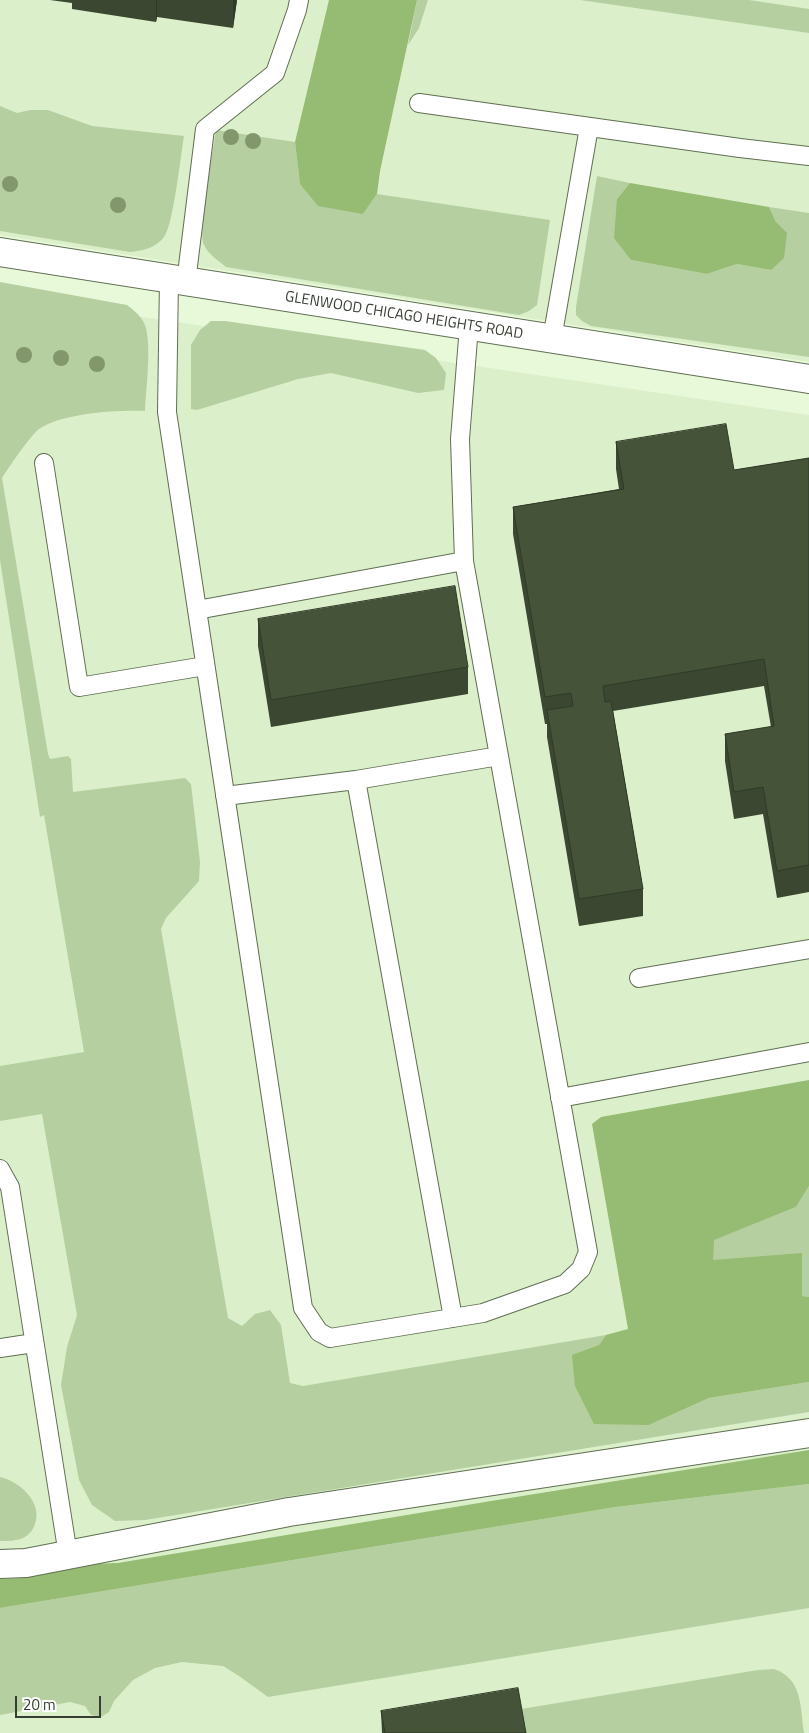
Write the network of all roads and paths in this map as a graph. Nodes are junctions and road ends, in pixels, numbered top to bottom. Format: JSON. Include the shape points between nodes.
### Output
{"nodes":[{"id":1,"x":299,"y":0,"type":"edge"},
{"id":2,"x":419,"y":104,"type":"dead end"},
{"id":3,"x":589,"y":127,"type":"junction"},
{"id":4,"x":809,"y":156,"type":"edge"},
{"id":5,"x":0,"y":252,"type":"edge"},
{"id":6,"x":178,"y":280,"type":"junction"},
{"id":7,"x":469,"y":326,"type":"junction"},
{"id":8,"x":552,"y":339,"type":"junction"},
{"id":9,"x":809,"y":379,"type":"edge"},
{"id":10,"x":44,"y":463,"type":"dead end"},
{"id":11,"x":464,"y":561,"type":"junction"},
{"id":12,"x":197,"y":610,"type":"junction"},
{"id":13,"x":205,"y":666,"type":"junction"},
{"id":14,"x":499,"y":756,"type":"junction"},
{"id":15,"x":356,"y":780,"type":"junction"},
{"id":16,"x":225,"y":796,"type":"junction"},
{"id":17,"x":809,"y":949,"type":"edge"},
{"id":18,"x":639,"y":978,"type":"dead end"},
{"id":19,"x":809,"y":1052,"type":"edge"},
{"id":20,"x":560,"y":1098,"type":"junction"},
{"id":21,"x":0,"y":1169,"type":"edge"},
{"id":22,"x":452,"y":1318,"type":"junction"},
{"id":23,"x":34,"y":1343,"type":"junction"},
{"id":24,"x":0,"y":1348,"type":"edge"},
{"id":25,"x":809,"y":1433,"type":"edge"},
{"id":26,"x":68,"y":1555,"type":"junction"},
{"id":27,"x":0,"y":1564,"type":"edge"}],
"edges":[{"from":1,"to":6,"type":"lane","via":[[275,73],[205,129]]},
{"from":2,"to":3,"type":"lane"},
{"from":3,"to":4,"type":"lane"},
{"from":3,"to":8,"type":"lane"},
{"from":5,"to":6,"type":"street","name":"GLENWOOD CHICAGO HEIGHTS ROAD"},
{"from":6,"to":7,"type":"street","name":"GLENWOOD CHICAGO HEIGHTS ROAD"},
{"from":6,"to":12,"type":"lane","via":[[167,412]]},
{"from":7,"to":8,"type":"street","name":"GLENWOOD CHICAGO HEIGHTS ROAD"},
{"from":7,"to":11,"type":"lane","via":[[460,439]]},
{"from":8,"to":9,"type":"street","name":"GLENWOOD CHICAGO HEIGHTS ROAD"},
{"from":10,"to":13,"type":"lane","via":[[79,687]]},
{"from":11,"to":12,"type":"lane"},
{"from":11,"to":14,"type":"lane"},
{"from":12,"to":13,"type":"lane"},
{"from":13,"to":16,"type":"lane"},
{"from":14,"to":15,"type":"lane"},
{"from":14,"to":20,"type":"lane"},
{"from":15,"to":16,"type":"lane"},
{"from":15,"to":22,"type":"lane"},
{"from":16,"to":22,"type":"lane","via":[[303,1308],[319,1332],[330,1338]]},
{"from":17,"to":18,"type":"lane"},
{"from":19,"to":20,"type":"lane"},
{"from":20,"to":22,"type":"lane","via":[[588,1252],[581,1269],[565,1284],[484,1313]]},
{"from":21,"to":23,"type":"lane","via":[[10,1187]]},
{"from":23,"to":24,"type":"lane"},
{"from":23,"to":26,"type":"lane"},
{"from":25,"to":26,"type":"street","via":[[289,1512]]},
{"from":26,"to":27,"type":"street"}]}
